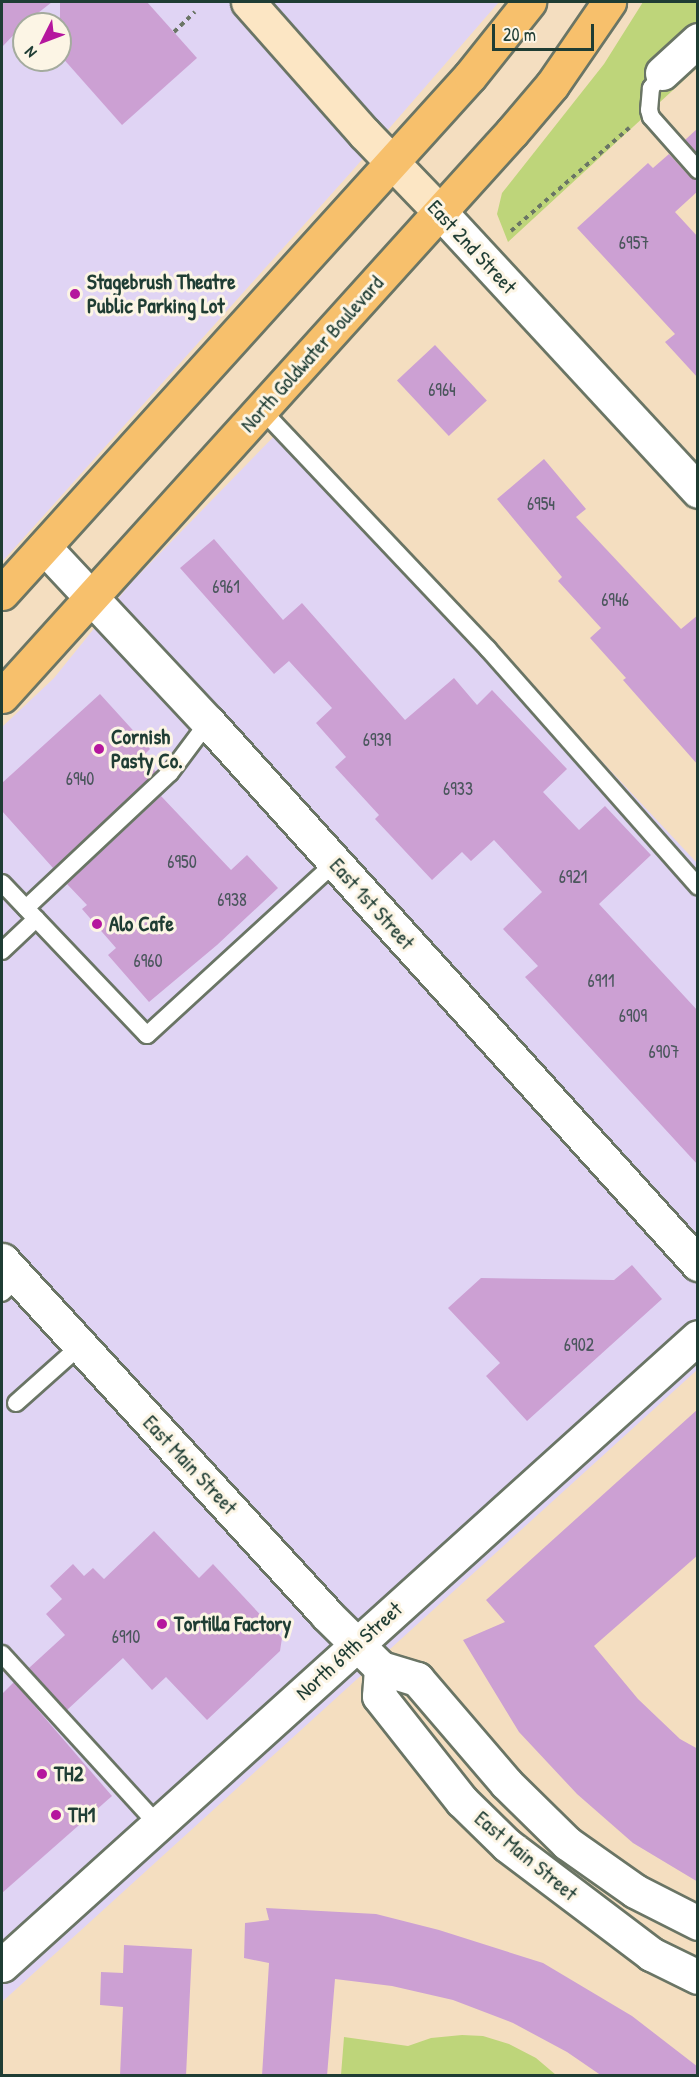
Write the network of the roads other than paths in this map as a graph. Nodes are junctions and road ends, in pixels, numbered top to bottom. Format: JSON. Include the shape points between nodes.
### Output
{"nodes":[{"id":1,"x":248,"y":2,"type":"edge"},
{"id":2,"x":529,"y":2,"type":"edge"},
{"id":3,"x":609,"y":2,"type":"edge"},
{"id":4,"x":698,"y":40,"type":"edge"},
{"id":5,"x":662,"y":73,"type":"joint"},
{"id":6,"x":393,"y":162,"type":"junction"},
{"id":7,"x":698,"y":170,"type":"edge"},
{"id":8,"x":440,"y":212,"type":"junction"},
{"id":9,"x":261,"y":409,"type":"junction"},
{"id":10,"x":698,"y":491,"type":"edge"},
{"id":11,"x":44,"y":547,"type":"junction"},
{"id":12,"x":2,"y":593,"type":"edge"},
{"id":13,"x":92,"y":598,"type":"junction"},
{"id":14,"x":2,"y":696,"type":"edge"},
{"id":15,"x":208,"y":722,"type":"junction"},
{"id":16,"x":335,"y":863,"type":"junction"},
{"id":17,"x":2,"y":883,"type":"edge"},
{"id":18,"x":698,"y":886,"type":"edge"},
{"id":19,"x":31,"y":913,"type":"junction"},
{"id":20,"x":4,"y":943,"type":"edge"},
{"id":21,"x":698,"y":1264,"type":"edge"},
{"id":22,"x":7,"y":1277,"type":"edge"},
{"id":23,"x":698,"y":1337,"type":"edge"},
{"id":24,"x":80,"y":1346,"type":"junction"},
{"id":25,"x":16,"y":1403,"type":"dead end"},
{"id":26,"x":356,"y":1643,"type":"junction"},
{"id":27,"x":2,"y":1654,"type":"edge"},
{"id":28,"x":381,"y":1668,"type":"junction"},
{"id":29,"x":157,"y":1824,"type":"junction"},
{"id":30,"x":698,"y":1923,"type":"edge"},
{"id":31,"x":2,"y":1965,"type":"edge"},
{"id":32,"x":698,"y":1977,"type":"edge"}],
"edges":[{"from":1,"to":6,"type":"street","name":"East 2nd Street"},
{"from":2,"to":6,"type":"main road"},
{"from":3,"to":8,"type":"main road","name":"North Goldwater Boulevard","via":[[552,85]]},
{"from":4,"to":5,"type":"street"},
{"from":5,"to":7,"type":"lane","via":[[651,88],[651,117]]},
{"from":6,"to":8,"type":"street","name":"East 2nd Street"},
{"from":6,"to":11,"type":"main road"},
{"from":8,"to":9,"type":"main road","name":"North Goldwater Boulevard"},
{"from":8,"to":10,"type":"street","name":"East 2nd Street"},
{"from":9,"to":13,"type":"main road","name":"North Goldwater Boulevard"},
{"from":9,"to":18,"type":"lane","via":[[488,649]]},
{"from":11,"to":12,"type":"main road"},
{"from":11,"to":13,"type":"street","name":"East 1st Street"},
{"from":13,"to":14,"type":"main road","name":"North Goldwater Boulevard"},
{"from":13,"to":15,"type":"street","name":"East 1st Street"},
{"from":15,"to":16,"type":"street","name":"East 1st Street"},
{"from":15,"to":19,"type":"lane","via":[[170,773]]},
{"from":16,"to":19,"type":"lane","via":[[147,1035]]},
{"from":16,"to":21,"type":"street","name":"East 1st Street"},
{"from":17,"to":19,"type":"lane"},
{"from":19,"to":20,"type":"lane"},
{"from":22,"to":24,"type":"street","name":"East Main Street"},
{"from":23,"to":26,"type":"street","name":"North 69th Street"},
{"from":24,"to":25,"type":"lane"},
{"from":24,"to":26,"type":"street","name":"East Main Street"},
{"from":26,"to":28,"type":"street","name":"East Main Street"},
{"from":26,"to":29,"type":"street","name":"North 69th Street"},
{"from":27,"to":29,"type":"lane"},
{"from":28,"to":30,"type":"street","name":"East Main Street","via":[[417,1679],[506,1783],[567,1843],[634,1891]]},
{"from":28,"to":32,"type":"street","name":"East Main Street","via":[[379,1696],[462,1802],[507,1845],[651,1954]]},
{"from":29,"to":31,"type":"street","name":"North 69th Street"}]}
